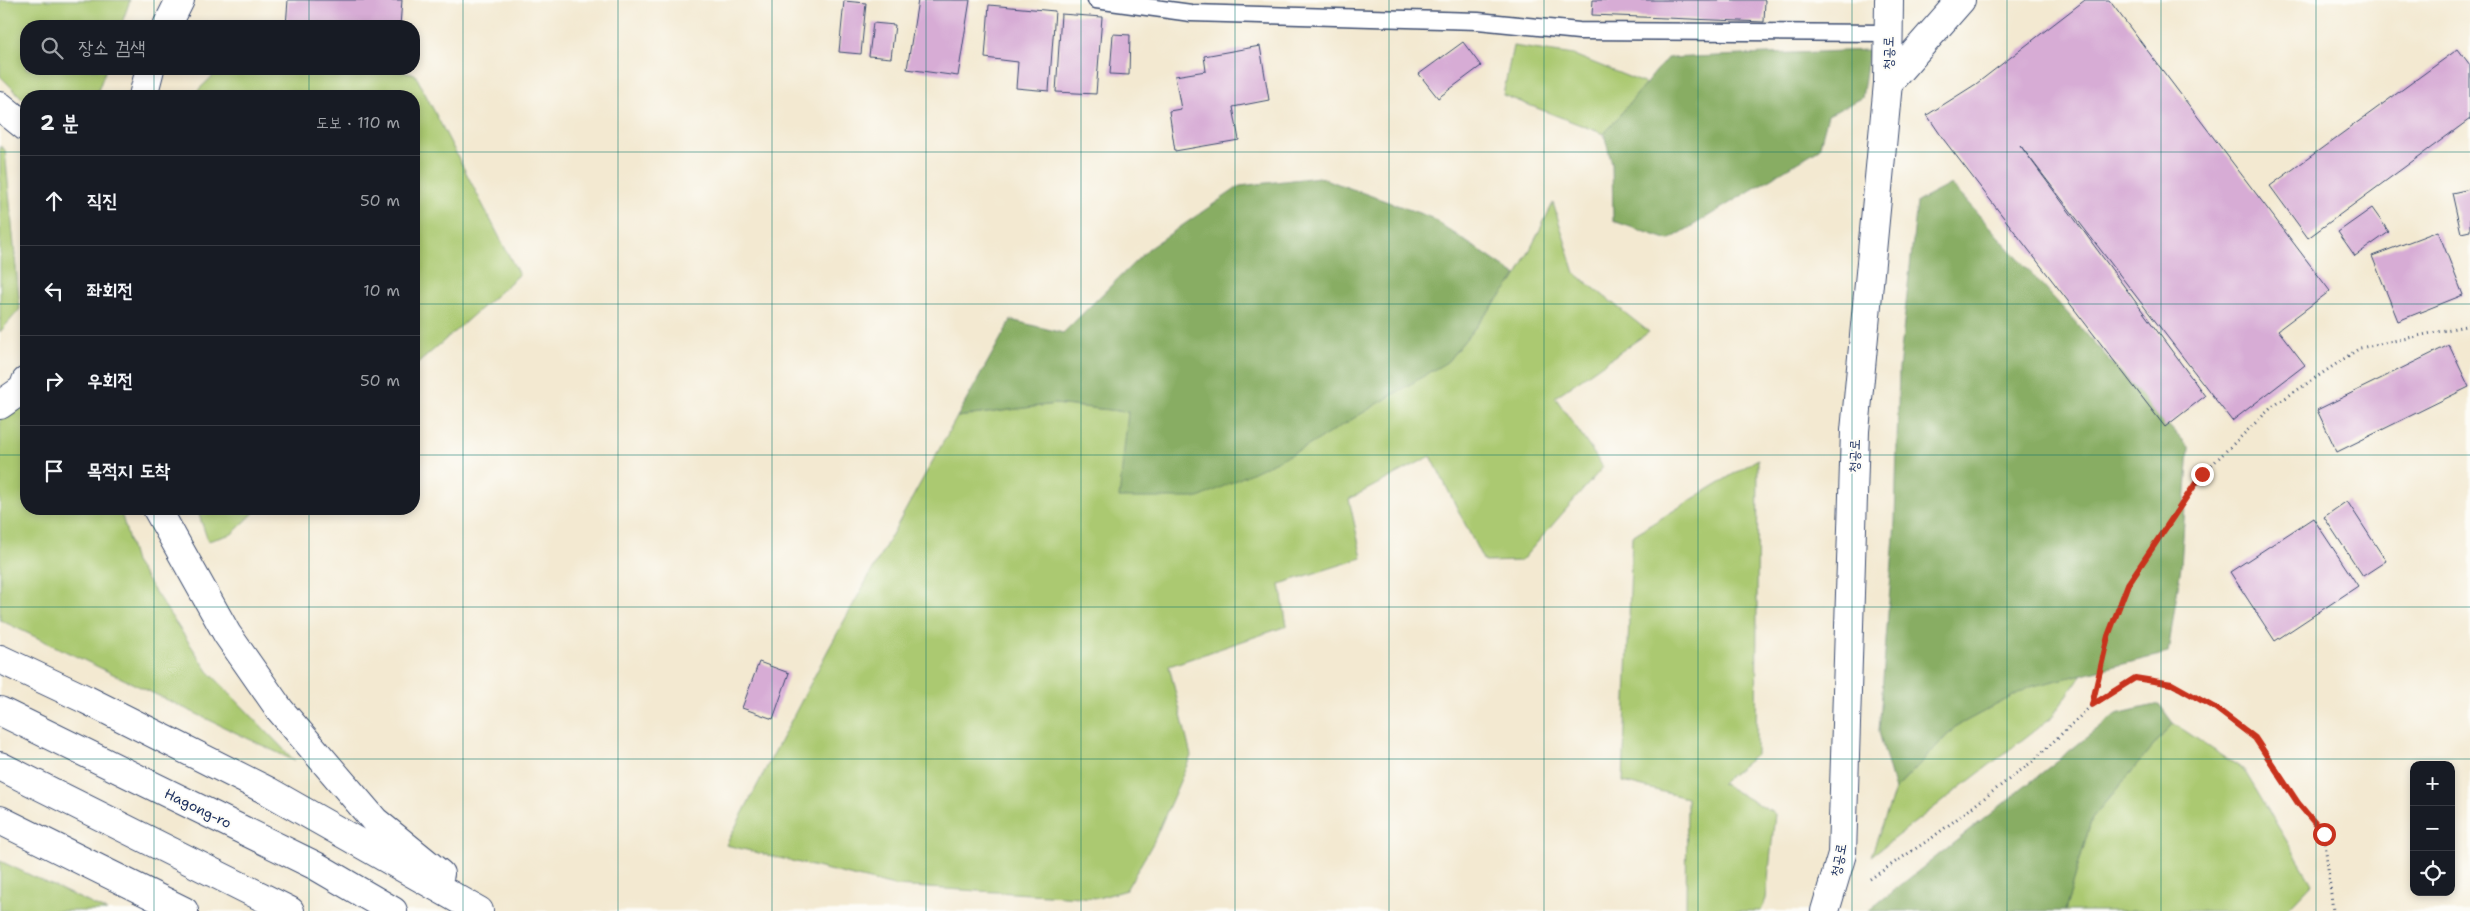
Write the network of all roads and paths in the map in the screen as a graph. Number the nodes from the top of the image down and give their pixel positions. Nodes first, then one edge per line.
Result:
1 (180, 0) edge
2 (1096, 0) edge
3 (1889, 0) edge
4 (1961, 0) edge
5 (170, 20) edge
6 (1888, 33) junction
7 (148, 75) edge
8 (1888, 83) junction
9 (145, 90) edge
10 (0, 106) edge
11 (20, 122) edge
12 (2470, 326) edge
13 (20, 391) edge
14 (0, 404) edge
15 (160, 515) edge
16 (0, 659) edge
17 (2092, 705) junction
18 (0, 711) edge
19 (0, 766) edge
20 (0, 820) edge
21 (1870, 880) dead end
22 (184, 911) edge
23 (290, 911) edge
24 (393, 911) edge
25 (479, 911) edge
26 (486, 911) edge
27 (1825, 911) edge
28 (2333, 911) edge

1 - 5 main road
2 - 6 lane
3 - 6 main road, 청공로
4 - 8 main road
6 - 8 main road, 청공로
7 - 9 main road
8 - 27 main road, 청공로
10 - 11 main road
12 - 17 path
13 - 14 main road
15 - 26 main road
16 - 25 main road
17 - 21 path
17 - 28 path
18 - 24 main road, Hagong-ro
19 - 23 main road
20 - 22 main road

